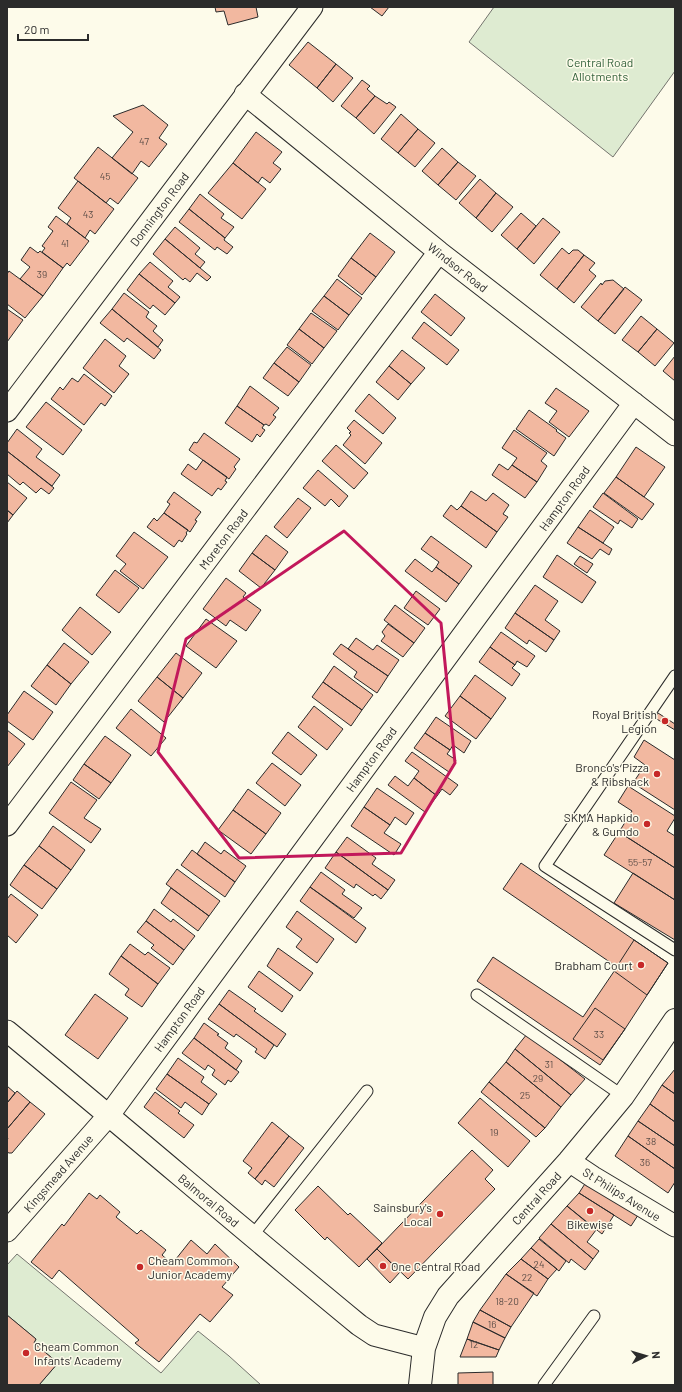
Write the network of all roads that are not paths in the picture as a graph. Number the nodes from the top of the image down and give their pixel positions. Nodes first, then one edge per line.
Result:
1 (312, 7) edge
2 (246, 94) junction
3 (439, 252) junction
4 (634, 403) junction
5 (7, 411) edge
6 (675, 435) edge
7 (675, 676) edge
8 (7, 825) edge
9 (675, 950) edge
10 (477, 994) dead end
11 (675, 1020) edge
12 (7, 1031) edge
13 (367, 1091) dead end
14 (623, 1096) junction
15 (109, 1115) junction
16 (569, 1161) junction
17 (675, 1226) edge
18 (7, 1231) edge
19 (252, 1236) junction
20 (594, 1316) dead end
21 (424, 1348) junction
22 (420, 1385) edge
23 (544, 1385) edge

1 - 2 street, Donnington Road
2 - 3 street, Windsor Road
2 - 5 street, Donnington Road
3 - 4 street, Windsor Road
3 - 8 street, Moreton Road
4 - 6 street, Windsor Road
4 - 15 street, Hampton Road
7 - 9 lane
10 - 14 lane
11 - 14 main road, Central Road
12 - 15 street, Balmoral Road
13 - 19 lane
14 - 16 main road, Central Road
15 - 18 street, Kingsmead Avenue
15 - 19 street, Balmoral Road
16 - 17 street, St Philips Avenue
16 - 21 main road, Central Road
19 - 21 street, Balmoral Road
20 - 23 lane
21 - 22 main road, Central Road

